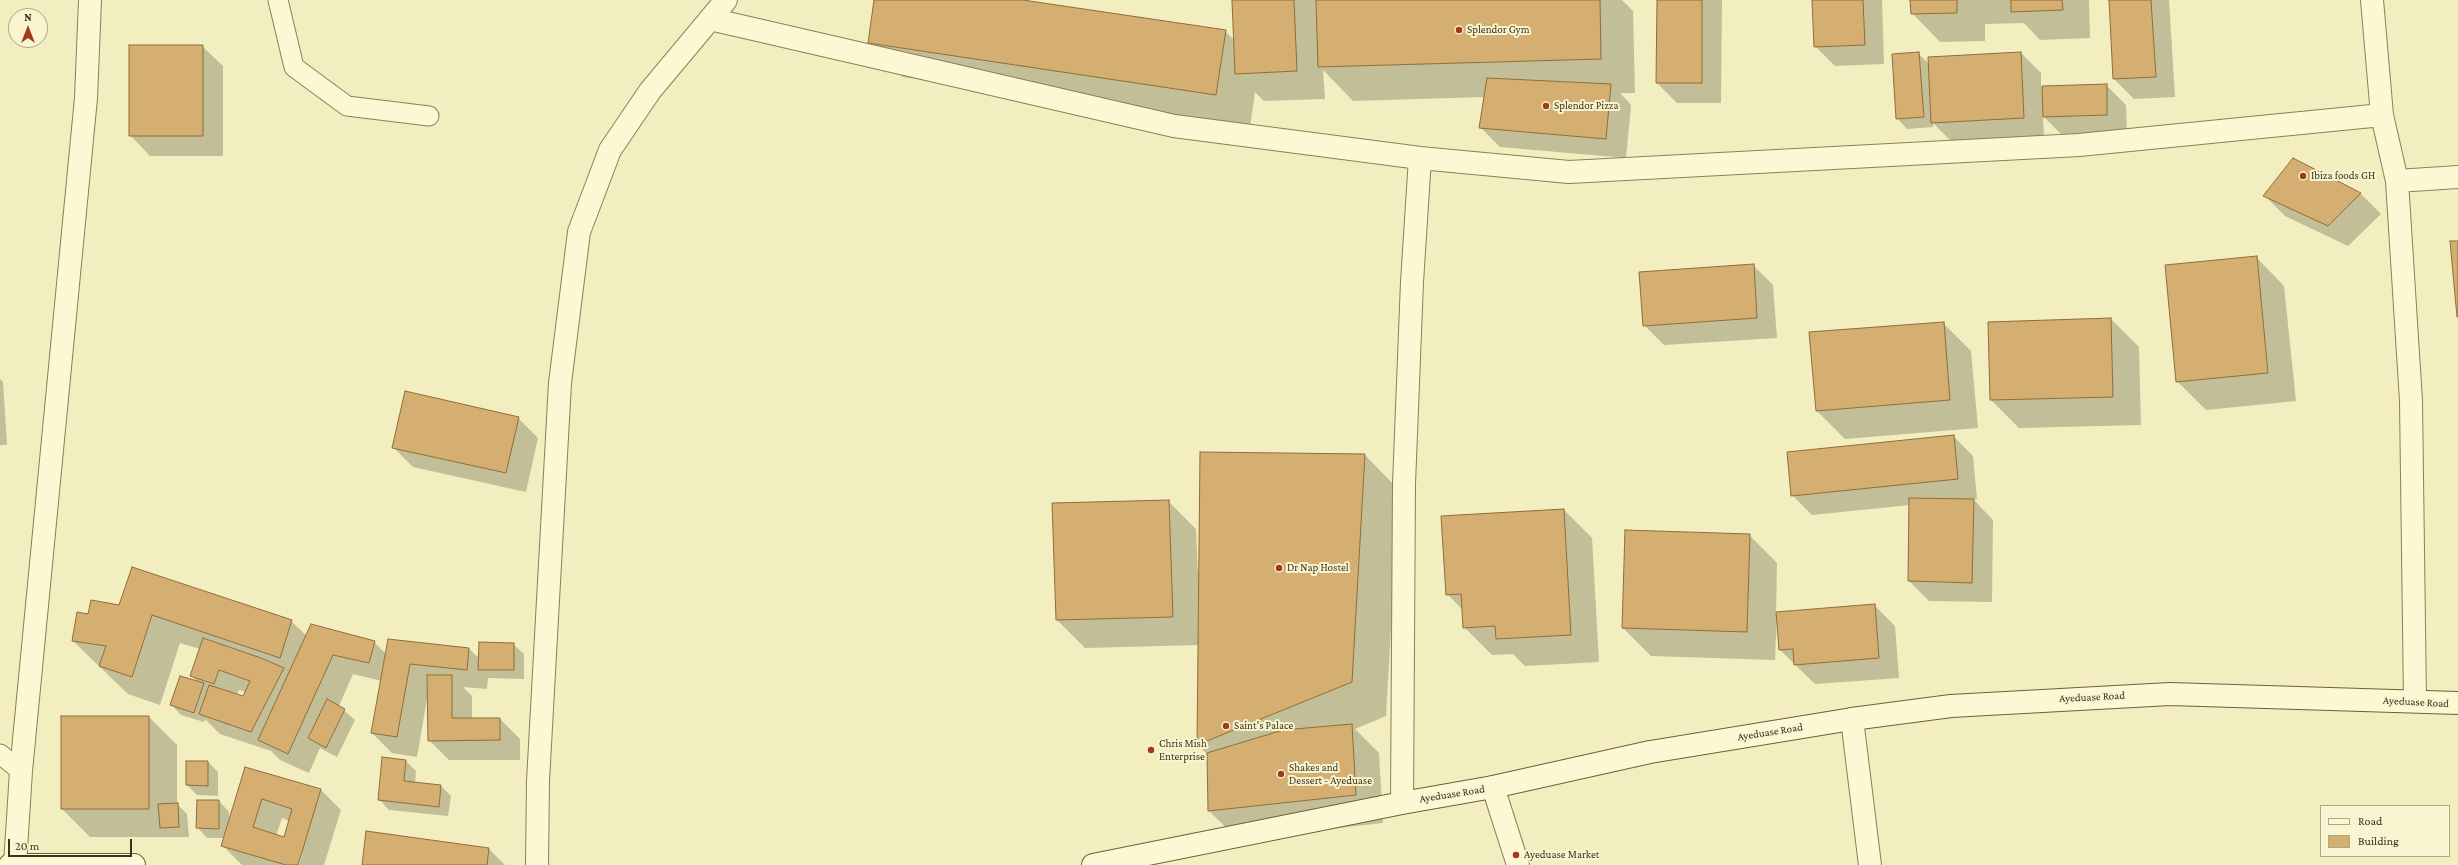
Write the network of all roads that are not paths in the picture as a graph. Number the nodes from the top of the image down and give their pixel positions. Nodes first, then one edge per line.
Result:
1 (90, 0) edge
2 (278, 0) edge
3 (726, 0) edge
4 (2372, 0) edge
5 (710, 19) junction
6 (2382, 115) junction
7 (429, 116) dead end
8 (1420, 158) junction
9 (2458, 177) edge
10 (2397, 181) junction
11 (2416, 701) junction
12 (2458, 704) edge
13 (1852, 719) junction
14 (0, 754) edge
15 (21, 771) junction
16 (1493, 787) junction
17 (1402, 802) junction
18 (10, 865) edge
19 (15, 865) edge
20 (134, 865) edge
21 (537, 865) edge
22 (1093, 865) edge
23 (1518, 865) edge
24 (1870, 865) edge

1 - 15 street
2 - 7 lane
3 - 5 street
4 - 6 street
5 - 8 street
5 - 21 street
6 - 8 street
6 - 10 street
8 - 17 street
9 - 10 street
10 - 11 street
11 - 12 street, Ayeduase Road
11 - 13 street, Ayeduase Road
13 - 16 street, Ayeduase Road
13 - 24 street
14 - 15 lane
15 - 19 street
16 - 17 street, Ayeduase Road
16 - 23 street
17 - 22 street, Ayeduase Road
18 - 19 street
19 - 20 street

